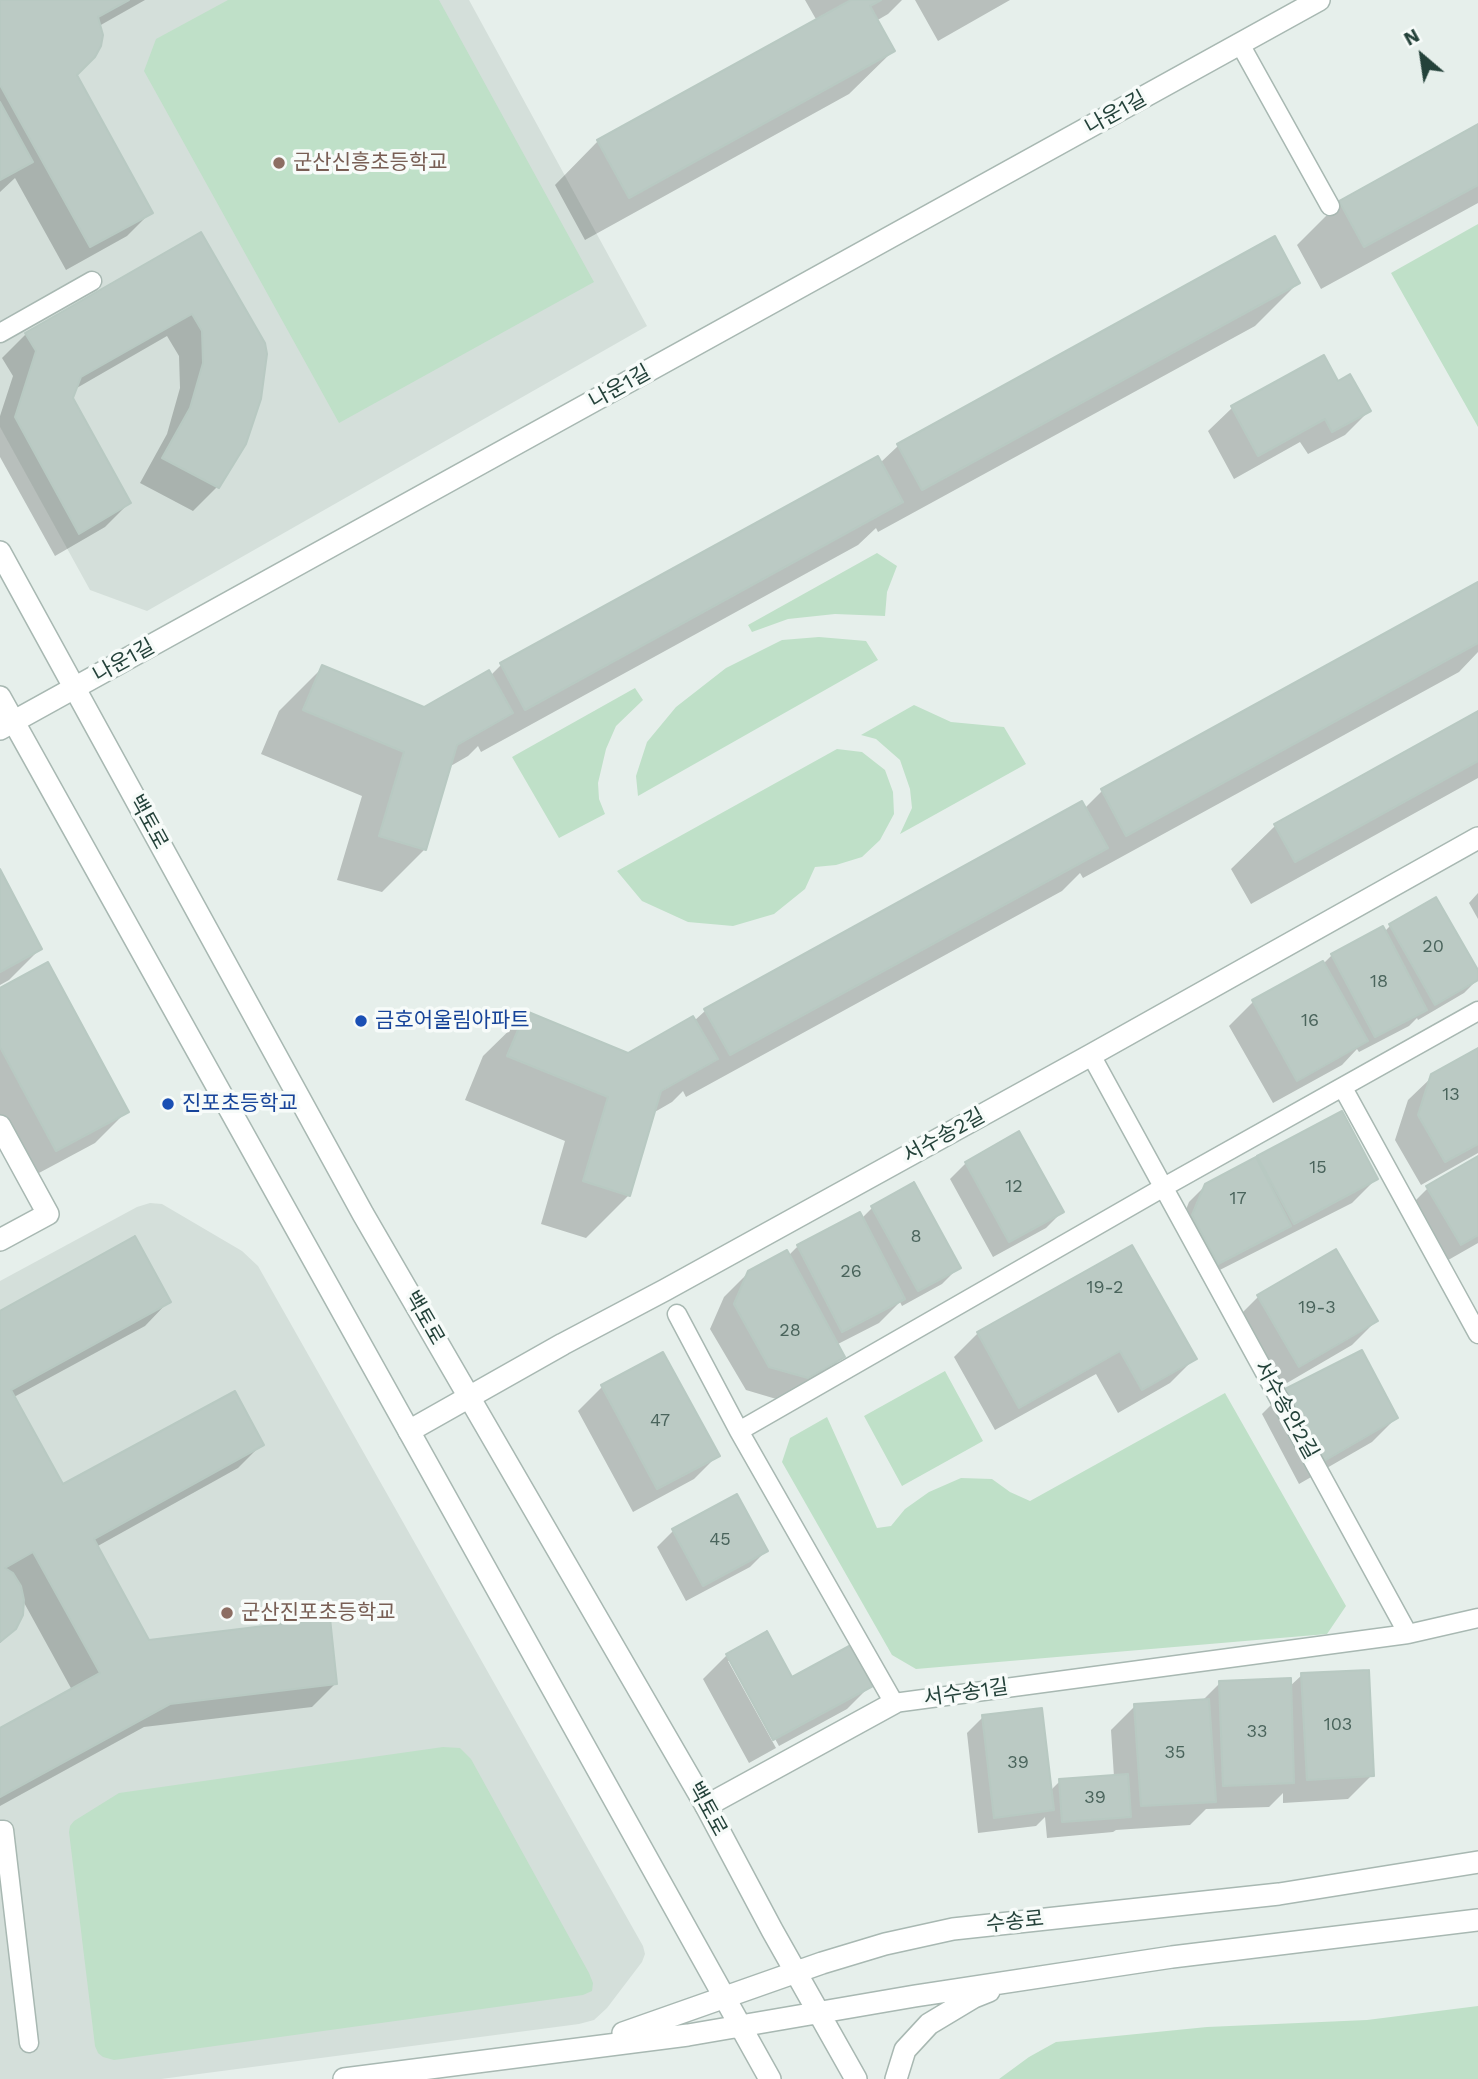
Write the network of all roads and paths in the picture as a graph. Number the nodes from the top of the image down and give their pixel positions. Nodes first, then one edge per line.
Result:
1 (1318, 0) edge
2 (1240, 44) junction
3 (1330, 206) dead end
4 (92, 281) dead end
5 (0, 333) edge
6 (0, 552) edge
7 (74, 688) junction
8 (0, 697) edge
9 (7, 725) edge
10 (1478, 838) edge
11 (1478, 1011) edge
12 (1091, 1055) junction
13 (1343, 1088) junction
14 (0, 1126) edge
15 (1164, 1187) junction
16 (0, 1240) edge
17 (677, 1314) dead end
18 (1478, 1334) edge
19 (470, 1396) junction
20 (409, 1431) junction
21 (739, 1431) junction
22 (1478, 1618) edge
23 (1408, 1634) junction
24 (894, 1703) junction
25 (706, 1806) junction
26 (0, 1830) edge
27 (1478, 1862) edge
28 (1478, 1920) edge
29 (796, 1973) junction
30 (1044, 1976) junction
31 (724, 1998) junction
32 (819, 2013) junction
33 (740, 2026) junction
34 (29, 2043) dead end
35 (567, 2050) junction
36 (344, 2079) edge
37 (769, 2079) edge
38 (856, 2079) edge
39 (896, 2079) edge

1 - 2 street, 나운1길
2 - 3 lane
2 - 7 street, 나운1길
4 - 5 lane
6 - 7 street, 백토로
7 - 9 street, 나운1길
7 - 19 street, 백토로
8 - 9 street
9 - 20 street
10 - 12 street, 서수송2길
11 - 13 lane
12 - 15 lane, 서수송안2길
12 - 19 street, 서수송2길
13 - 15 lane
13 - 18 lane
14 - 16 street
15 - 21 lane
15 - 23 lane, 서수송안2길
17 - 21 lane, 서수송1길
19 - 20 street, 서수송2길
19 - 25 street, 백토로
20 - 31 street
21 - 24 lane, 서수송1길
22 - 23 lane, 서수송1길
23 - 24 lane, 서수송1길
24 - 25 street
25 - 29 street, 백토로
26 - 34 lane
27 - 29 street, 수송로
28 - 30 street, 수송로
29 - 31 street, 수송로
29 - 32 street, 백토로
30 - 32 street, 수송로
30 - 39 street
31 - 33 street
31 - 35 street, 수송로
32 - 33 street, 수송로
32 - 38 street, 백토로
33 - 35 street, 수송로
33 - 37 street
35 - 36 street, 수송로

